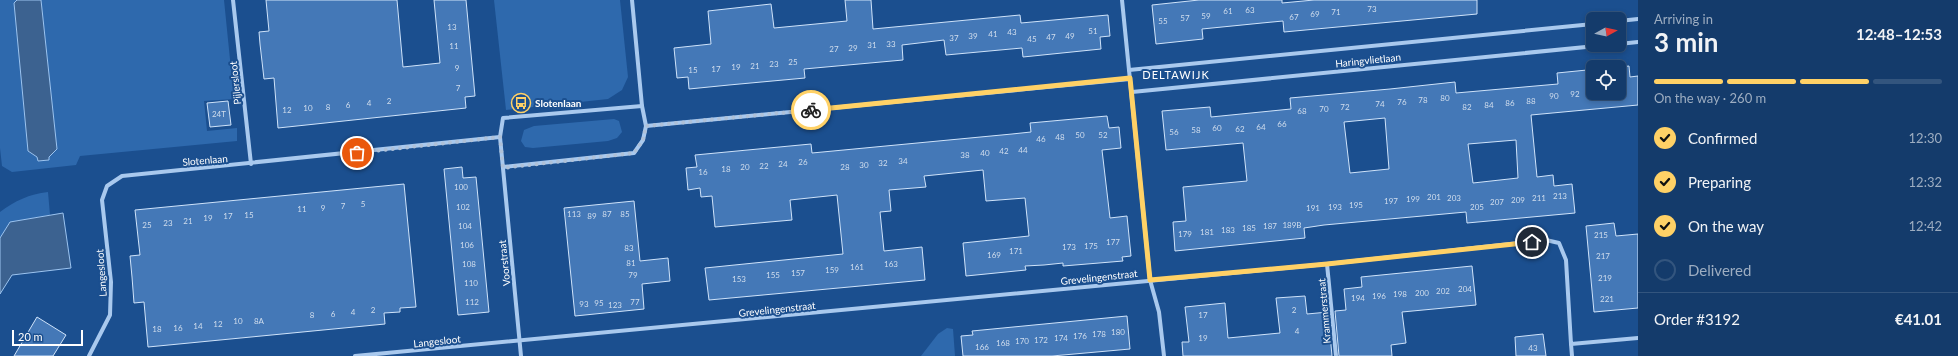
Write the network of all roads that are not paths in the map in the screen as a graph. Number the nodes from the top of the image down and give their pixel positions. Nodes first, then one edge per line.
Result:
1 (234, 0) edge
2 (632, 0) edge
3 (1122, 0) edge
4 (1638, 20) edge
5 (1626, 21) edge
6 (1586, 25) edge
7 (1638, 42) edge
8 (1626, 43) edge
9 (1586, 47) edge
10 (1129, 70) junction
11 (1130, 78) junction
12 (1132, 92) junction
13 (642, 106) junction
14 (646, 126) junction
15 (500, 137) junction
16 (251, 164) junction
17 (503, 168) junction
18 (106, 186) joint
19 (1327, 264) junction
20 (1150, 280) junction
21 (1638, 338) edge
22 (520, 340) junction
23 (1571, 344) junction
24 (89, 356) edge
25 (355, 356) edge
26 (521, 356) edge
27 (1164, 356) edge
28 (1336, 356) edge
29 (1572, 356) edge

1 - 16 street, Pijlersloot
2 - 13 street
3 - 10 street
4 - 5 street
6 - 10 street, Haringvlietlaan
7 - 8 street
9 - 12 street, Haringvlietlaan
10 - 11 street
11 - 12 street
11 - 14 street
12 - 20 street
13 - 14 street
13 - 15 street, Voorstraat
14 - 17 street
15 - 16 street, Slotenlaan
15 - 17 street, Voorstraat
16 - 18 street, Slotenlaan
17 - 22 street, Voorstraat
18 - 24 street, Langesloot
19 - 20 street, Grevelingenstraat
19 - 23 street, Grevelingenstraat
19 - 28 street, Krammerstraat
20 - 22 street, Grevelingenstraat
20 - 27 street
21 - 23 street
22 - 25 street, Langesloot
22 - 26 street, Voorstraat
23 - 29 street

